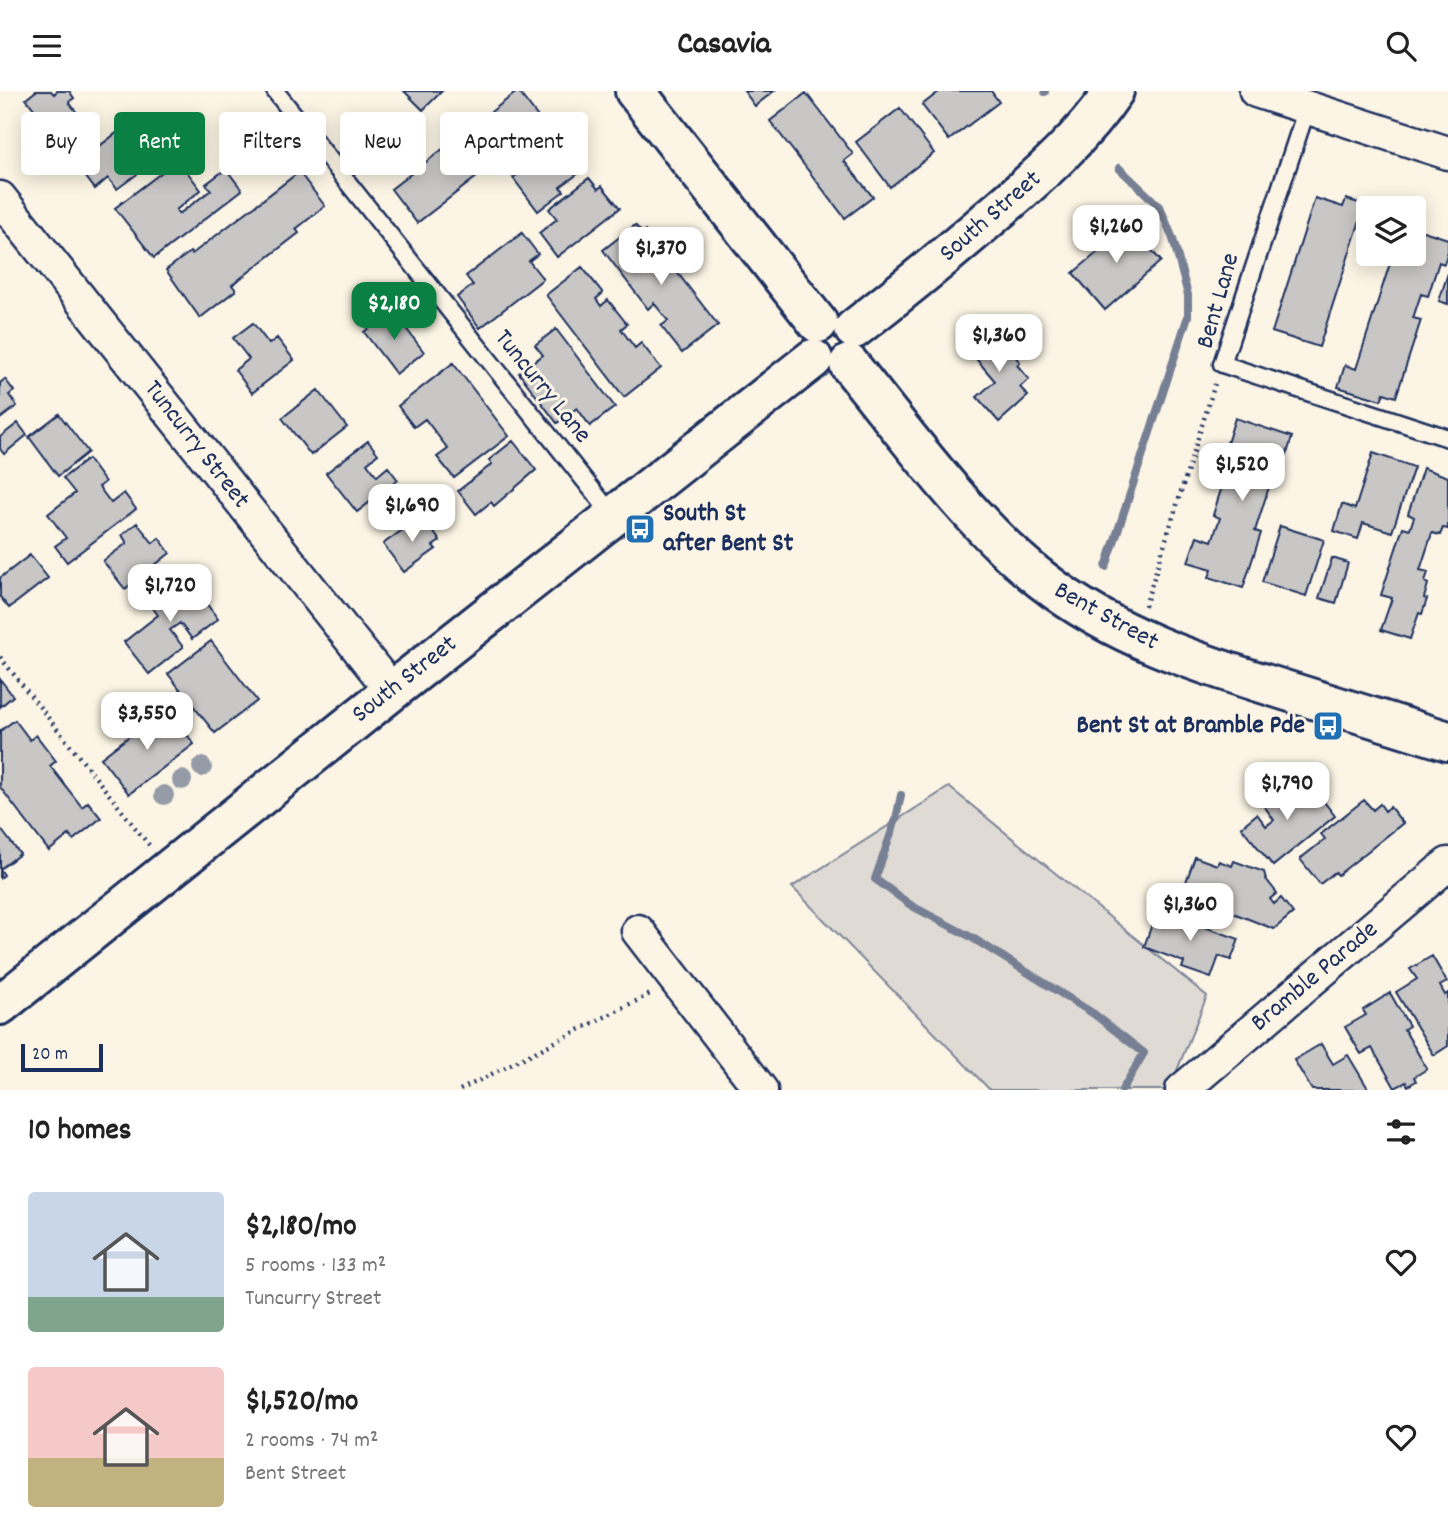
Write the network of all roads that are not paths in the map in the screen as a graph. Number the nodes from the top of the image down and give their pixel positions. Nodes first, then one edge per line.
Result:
1 (275, 91) edge
2 (635, 91) edge
3 (1114, 91) edge
4 (1256, 91) edge
5 (1307, 109) junction
6 (1448, 153) edge
7 (0, 198) edge
8 (834, 344) junction
9 (1448, 438) edge
10 (613, 516) junction
11 (392, 691) junction
12 (1448, 741) edge
13 (1448, 864) edge
14 (638, 931) dead end
15 (0, 1005) edge
16 (761, 1090) edge
17 (1182, 1090) edge

1 - 10 lane, Tuncurry Lane
2 - 8 street, Bent Street
3 - 8 street, South Street
4 - 5 street
5 - 6 street
5 - 9 lane, Bent Lane
7 - 11 street, Tuncurry Street
8 - 10 street, South Street
8 - 12 street, Bent Street
10 - 11 street, South Street
11 - 15 street, South Street
13 - 17 street, Bramble Parade
14 - 16 street

